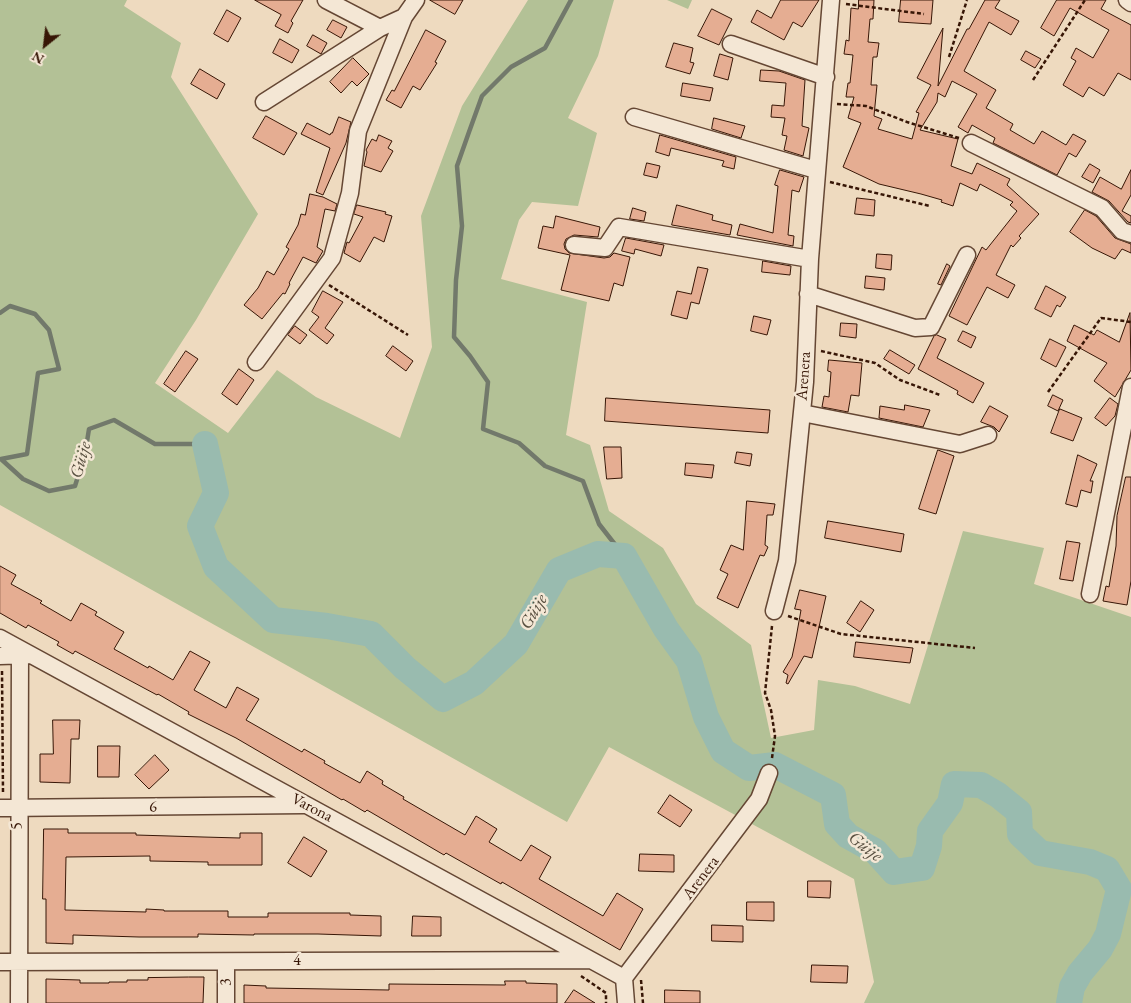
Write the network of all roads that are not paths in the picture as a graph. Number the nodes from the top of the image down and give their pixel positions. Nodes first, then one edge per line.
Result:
1 (326, 0) edge
2 (416, 0) edge
3 (1127, 0) edge
4 (831, 1) edge
5 (1131, 3) edge
6 (404, 18) junction
7 (380, 28) junction
8 (731, 44) dead end
9 (826, 78) junction
10 (264, 102) dead end
11 (634, 117) dead end
12 (971, 143) road end
13 (816, 174) junction
14 (1131, 234) edge
15 (574, 244) dead end
16 (967, 255) dead end
17 (810, 259) junction
18 (808, 294) junction
19 (256, 362) dead end
20 (1131, 387) edge
21 (802, 413) junction
22 (988, 435) dead end
23 (1090, 594) dead end
24 (774, 611) road end
25 (0, 638) edge
26 (24, 653) junction
27 (0, 656) edge
28 (769, 772) dead end
29 (306, 805) junction
30 (0, 808) edge
31 (18, 808) junction
32 (594, 960) junction
33 (0, 962) edge
34 (18, 962) junction
35 (226, 962) junction
36 (624, 978) junction
37 (19, 1003) edge
38 (226, 1003) edge
39 (626, 1003) edge

1 - 7 street
2 - 6 street
3 - 5 street
4 - 9 street, Arenera
6 - 7 street
6 - 19 street
7 - 10 street
8 - 9 street
9 - 13 street, Arenera
11 - 13 street
12 - 14 street
13 - 17 street, Arenera
15 - 17 street
16 - 18 street
17 - 18 street, Arenera
18 - 21 street, Arenera
20 - 23 street
21 - 22 street
21 - 24 street, Arenera
25 - 26 street, Varona
26 - 27 street
26 - 29 street, Varona
26 - 31 street, 5
28 - 36 street, Arenera
29 - 31 street, 6
29 - 32 street, Varona
30 - 31 street, 6
31 - 34 street, 5
32 - 35 street, 4
32 - 36 street, Varona
33 - 34 street, 4
34 - 35 street, 4
34 - 37 street, 5
35 - 38 street, 3
36 - 39 street

